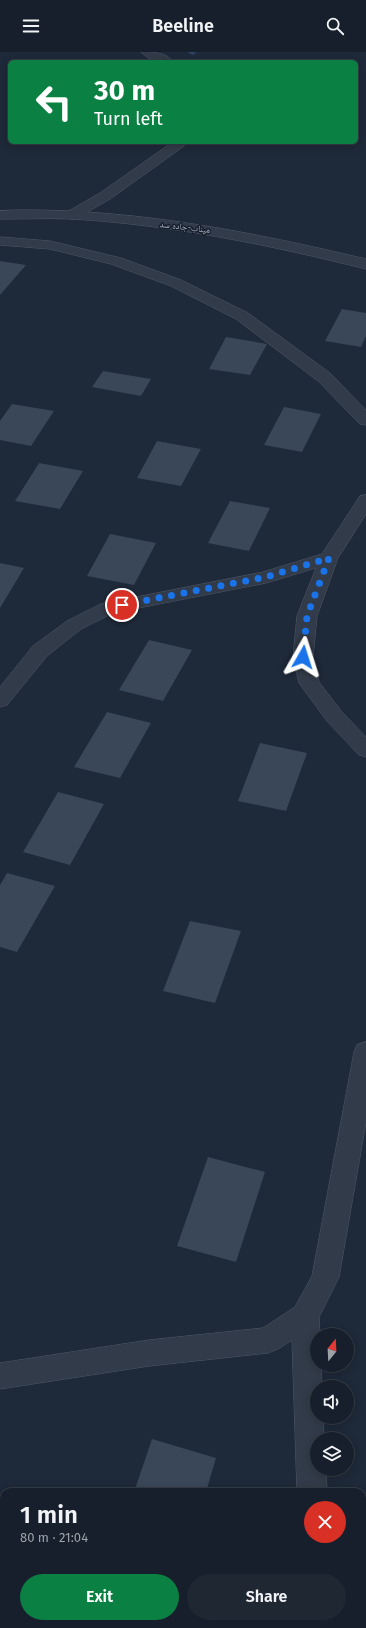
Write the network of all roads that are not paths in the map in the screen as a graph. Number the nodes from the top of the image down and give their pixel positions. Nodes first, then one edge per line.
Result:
1 (147, 52) edge
2 (166, 60) edge
3 (177, 144) edge
4 (0, 215) edge
5 (72, 215) junction
6 (0, 241) edge
7 (366, 264) edge
8 (366, 420) edge
9 (366, 500) edge
10 (329, 558) junction
11 (0, 700) edge
12 (366, 750) edge
13 (366, 1052) edge
14 (305, 1316) junction
15 (0, 1376) edge
16 (312, 1488) edge

1 - 2 street
3 - 5 street
4 - 5 street, میناب-جاده سد
5 - 7 street, میناب-جاده سد
6 - 8 street
9 - 10 street
10 - 11 street
10 - 12 street
13 - 14 street
14 - 15 street
14 - 16 street

